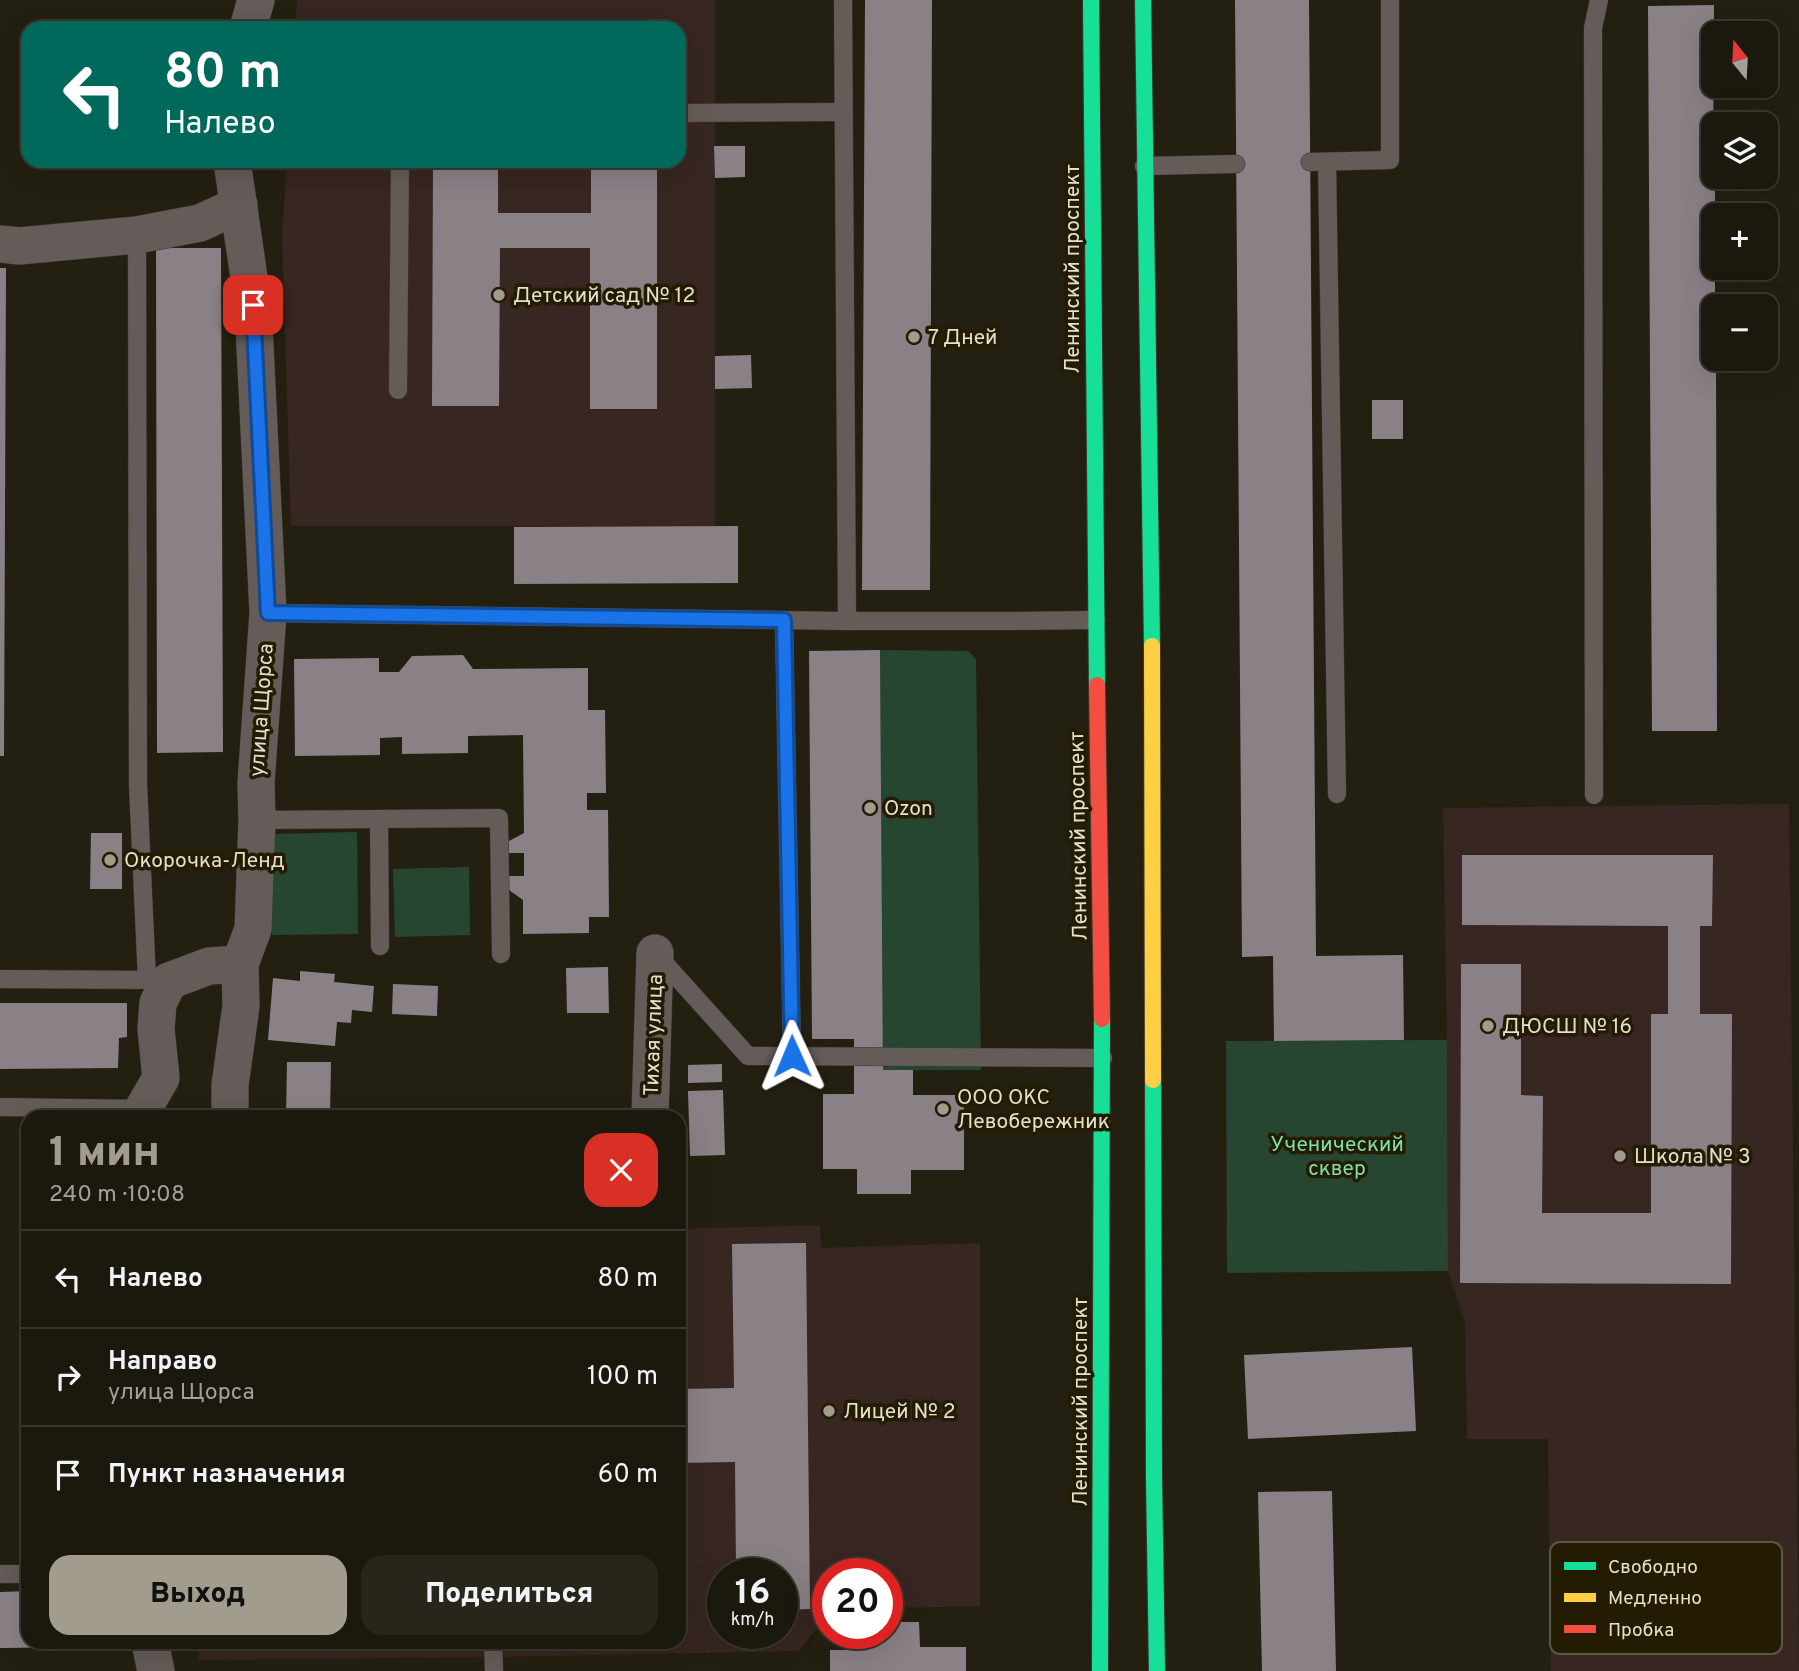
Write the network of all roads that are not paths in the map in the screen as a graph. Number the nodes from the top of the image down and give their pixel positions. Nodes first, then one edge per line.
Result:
1 (256, 0) edge
2 (843, 0) edge
3 (1091, 0) edge
4 (1143, 0) edge
5 (1390, 0) edge
6 (1599, 0) edge
7 (250, 21) edge
8 (843, 112) junction
9 (686, 113) edge
10 (1236, 164) dead end
11 (1144, 166) junction
12 (233, 168) edge
13 (400, 168) edge
14 (239, 205) junction
15 (137, 235) junction
16 (0, 244) edge
17 (398, 390) dead end
18 (268, 613) junction
19 (784, 620) junction
20 (1096, 620) junction
21 (846, 621) junction
22 (1337, 794) dead end
23 (1594, 795) dead end
24 (379, 819) junction
25 (257, 820) junction
26 (380, 946) dead end
27 (655, 953) joint
28 (501, 954) dead end
29 (240, 964) junction
30 (0, 979) edge
31 (158, 980) junction
32 (792, 1056) junction
33 (1103, 1058) junction
34 (0, 1107) edge
35 (72, 1110) edge
36 (145, 1110) edge
37 (230, 1110) edge
38 (650, 1110) edge
39 (0, 1574) edge
40 (21, 1574) edge
41 (151, 1649) edge
42 (493, 1649) edge
43 (156, 1671) edge
44 (494, 1671) edge
45 (1100, 1671) edge
46 (1157, 1671) edge

1 - 7 street
2 - 8 lane
3 - 20 main road, Ленинский проспект
4 - 11 main road
5 - 22 lane
6 - 23 lane
8 - 9 lane
8 - 21 lane
10 - 11 lane
11 - 46 main road
12 - 14 street, улица Щорса
13 - 17 lane
14 - 15 street
14 - 18 street, улица Щорса
15 - 16 street
15 - 31 lane
18 - 19 lane
18 - 25 street, улица Щорса
19 - 21 lane
19 - 32 lane
20 - 21 lane
20 - 33 main road, Ленинский проспект
24 - 25 lane
24 - 26 lane
24 - 28 lane
25 - 29 street, улица Щорса
27 - 32 lane
27 - 38 street, Тихая улица
29 - 31 street
29 - 37 street
30 - 31 lane
31 - 36 street
32 - 33 lane
33 - 45 main road, Ленинский проспект
34 - 35 lane
39 - 40 lane
41 - 43 street
42 - 44 lane

